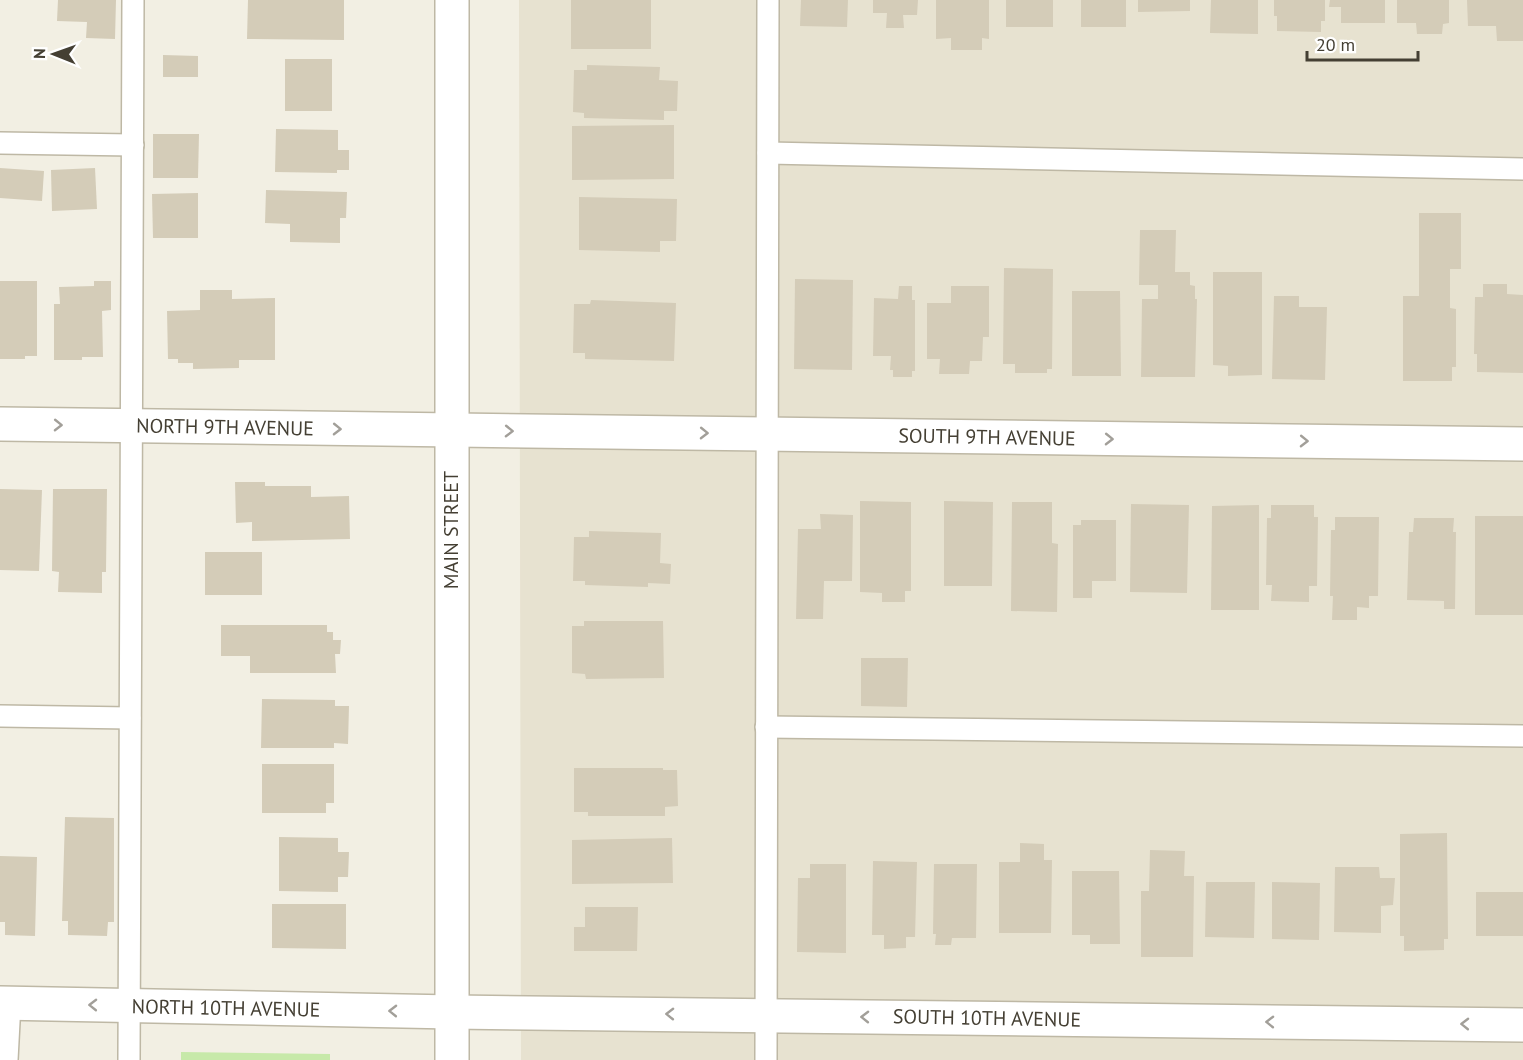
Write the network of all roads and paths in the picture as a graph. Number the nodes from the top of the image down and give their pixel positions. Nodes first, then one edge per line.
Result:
1 (134, 0) edge
2 (452, 0) edge
3 (768, 0) edge
4 (0, 143) edge
5 (133, 145) junction
6 (768, 153) junction
7 (1523, 170) edge
8 (0, 424) edge
9 (132, 426) junction
10 (451, 430) junction
11 (767, 434) junction
12 (1523, 444) edge
13 (0, 716) edge
14 (130, 718) junction
15 (766, 727) junction
16 (1523, 736) edge
17 (5, 1003) edge
18 (129, 1006) junction
19 (452, 1012) junction
20 (766, 1016) junction
21 (1523, 1025) edge
22 (7, 1060) edge
23 (129, 1060) edge
24 (452, 1060) edge
25 (766, 1060) edge

1 - 5 lane
2 - 10 street, MAIN STREET
3 - 6 lane
4 - 5 lane
5 - 9 lane
6 - 7 lane
6 - 11 lane
8 -> 9 street, NORTH 9TH AVENUE
9 -> 10 street, NORTH 9TH AVENUE
9 - 14 lane
10 -> 11 street, SOUTH 9TH AVENUE
10 - 19 street, MAIN STREET
11 -> 12 street, SOUTH 9TH AVENUE
11 - 15 lane
13 - 14 lane
14 - 18 lane
15 - 16 lane
15 - 20 lane
18 -> 17 street, NORTH 10TH AVENUE
17 - 22 lane
19 -> 18 street, NORTH 10TH AVENUE
18 - 23 lane
20 -> 19 street, SOUTH 10TH AVENUE
19 - 24 street, MAIN STREET
21 -> 20 street, SOUTH 10TH AVENUE
20 - 25 lane

